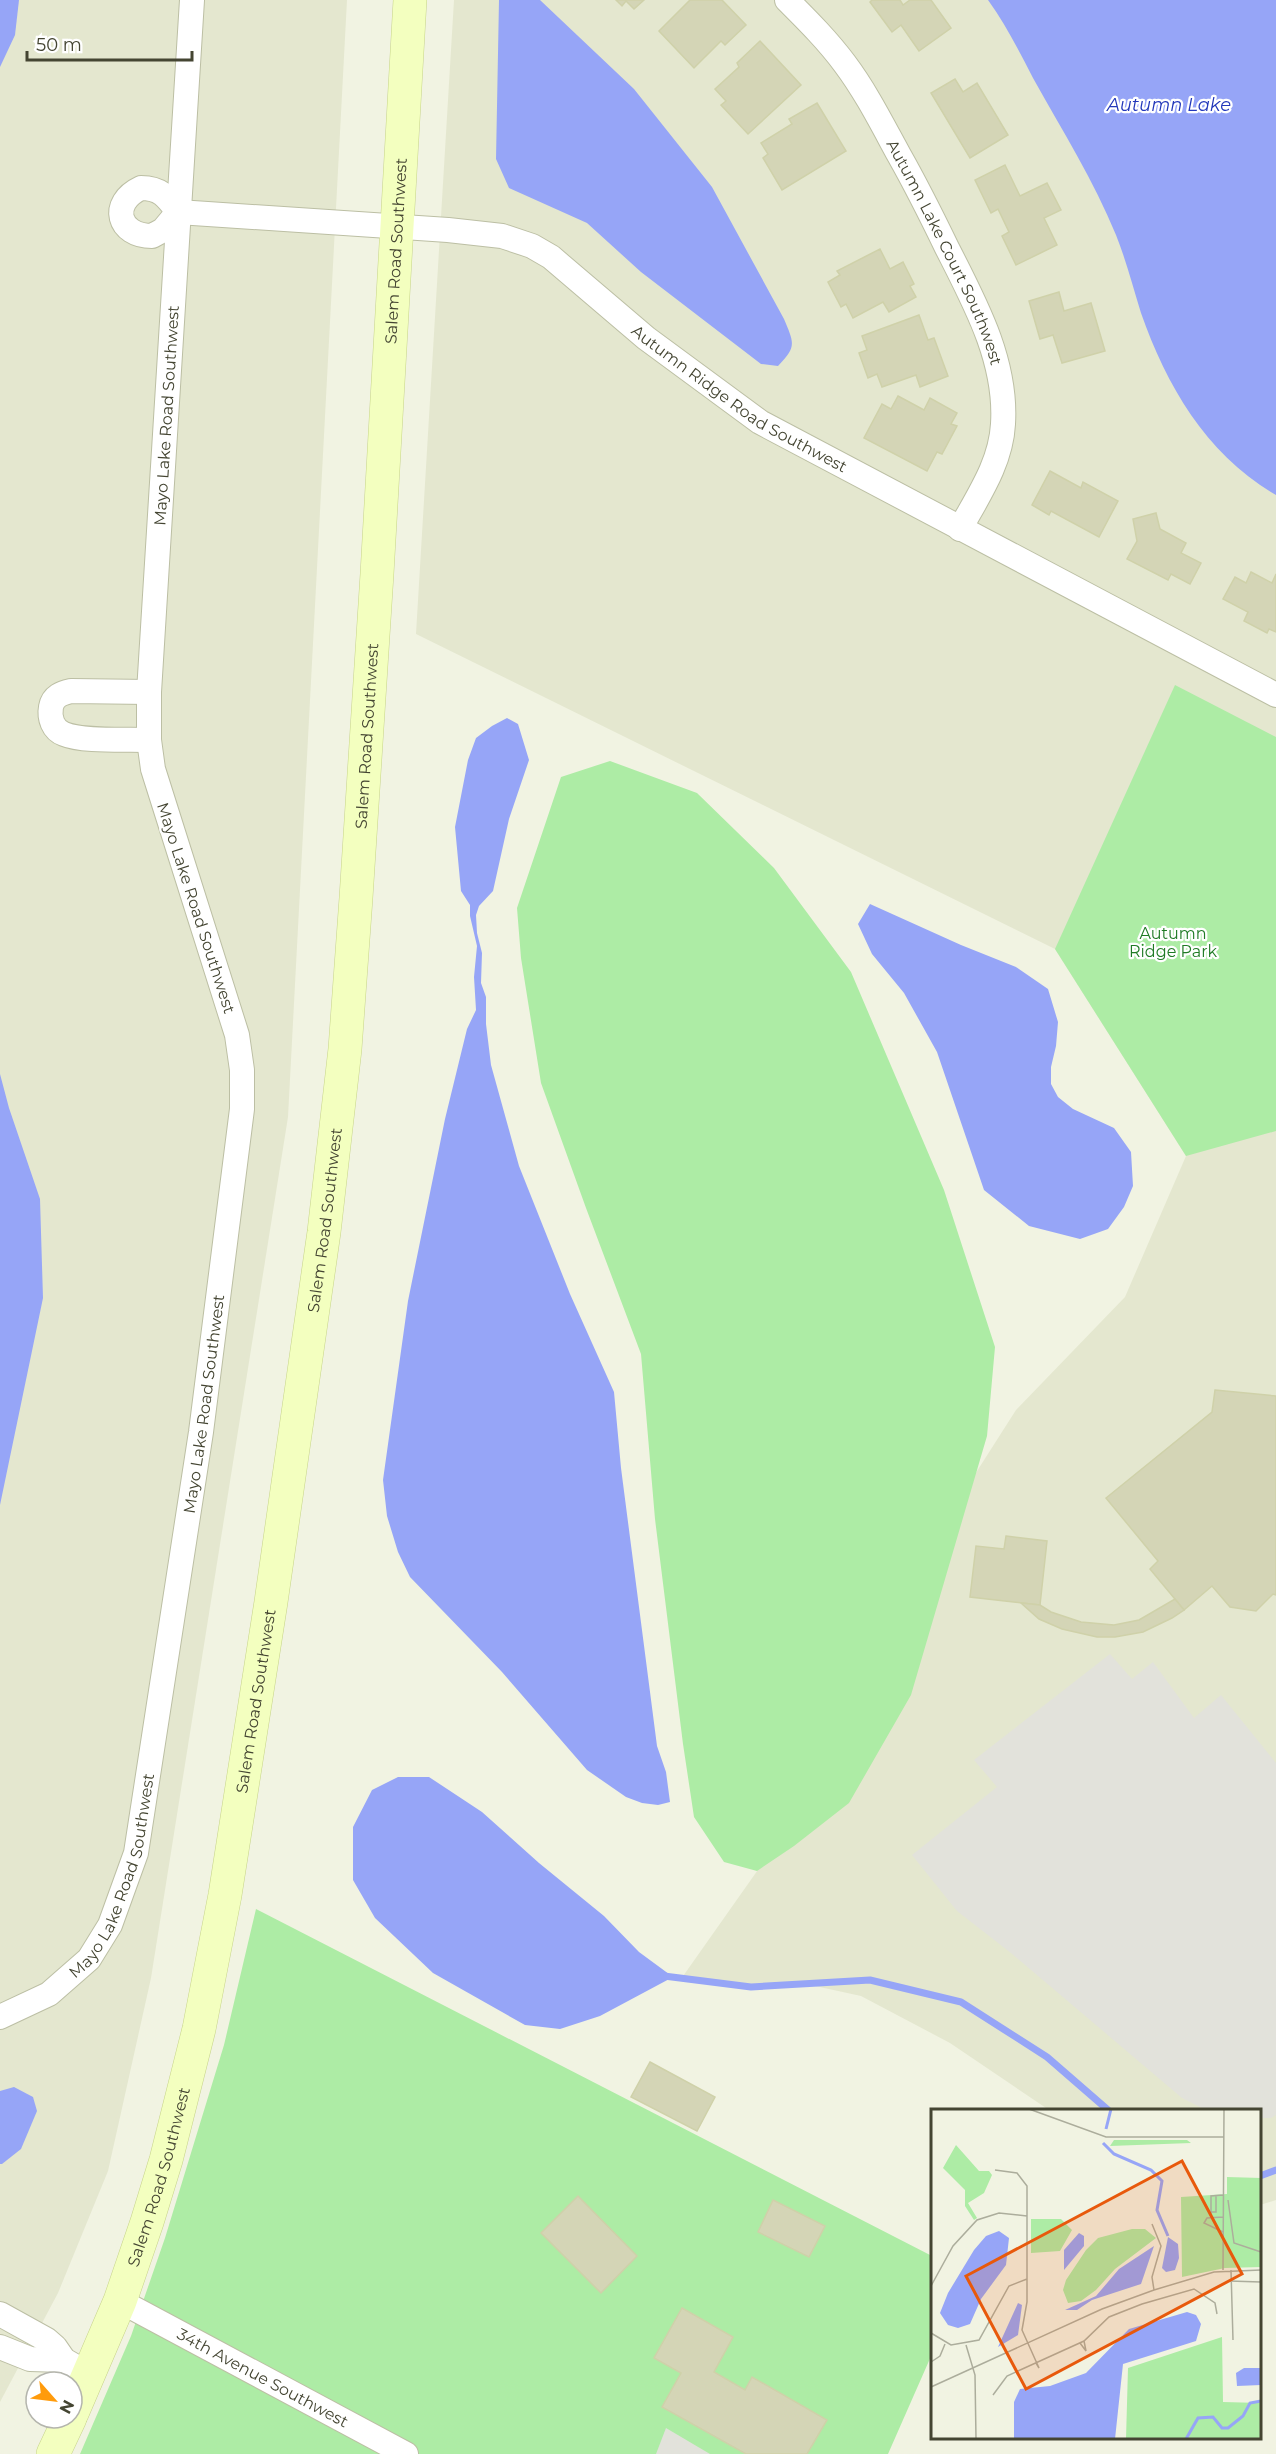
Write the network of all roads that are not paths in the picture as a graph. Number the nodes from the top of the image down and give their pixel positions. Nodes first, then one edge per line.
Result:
1 (192, 0) edge
2 (410, 0) edge
3 (787, 0) edge
4 (178, 212) junction
5 (397, 227) junction
6 (960, 529) junction
7 (149, 692) junction
8 (1276, 695) edge
9 (149, 740) junction
10 (0, 2018) edge
11 (120, 2301) junction
12 (0, 2314) edge
13 (0, 2346) edge
14 (77, 2368) junction
15 (64, 2430) edge
16 (53, 2454) edge
17 (406, 2454) edge

1 - 4 street, Mayo Lake Road Southwest
2 - 5 main road, Salem Road Southwest
3 - 6 street, Autumn Lake Court Southwest
4 - 5 street, Autumn Ridge Road Southwest
4 - 7 street, Mayo Lake Road Southwest
5 - 6 street, Autumn Ridge Road Southwest
5 - 11 main road, Salem Road Southwest
6 - 8 street, Autumn Ridge Road Southwest
7 - 9 street, Mayo Lake Road Southwest
7 - 9 street
9 - 10 street, Mayo Lake Road Southwest
11 - 14 main road, Salem Road Southwest
11 - 17 street, 34th Avenue Southwest
12 - 14 street
13 - 14 street
15 - 16 main road

